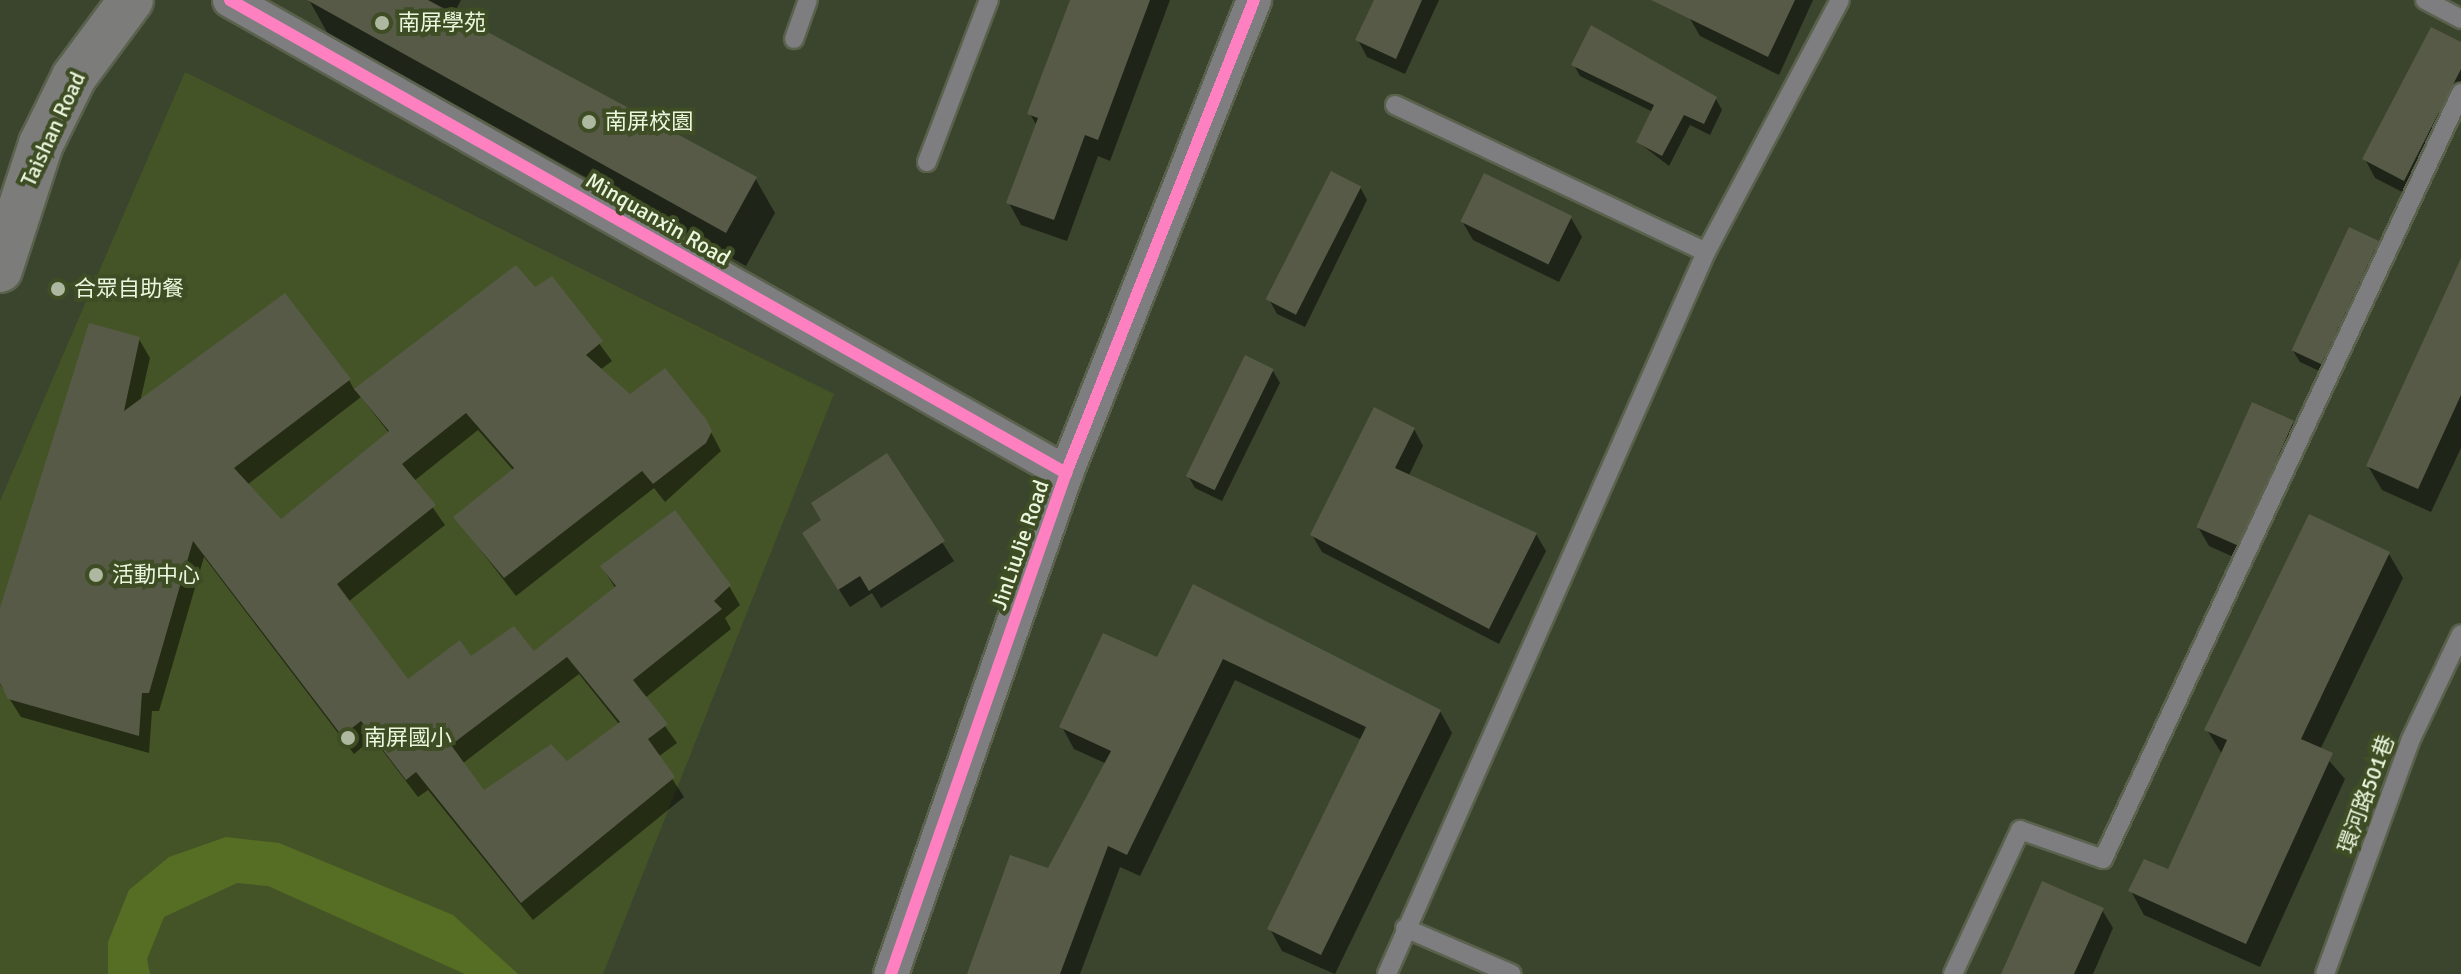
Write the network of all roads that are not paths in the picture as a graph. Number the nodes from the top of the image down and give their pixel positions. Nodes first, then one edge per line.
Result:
1 (131, 0) edge
2 (230, 0) edge
3 (808, 0) edge
4 (989, 0) edge
5 (1254, 0) edge
6 (1840, 0) edge
7 (2425, 0) edge
8 (2461, 19) edge
9 (794, 39) dead end
10 (2461, 93) edge
11 (1395, 105) dead end
12 (927, 162) dead end
13 (1706, 252) junction
14 (0, 270) edge
15 (1066, 473) junction
16 (2461, 634) edge
17 (1405, 928) junction
18 (891, 974) edge
19 (1387, 974) edge
20 (1512, 974) edge
21 (1953, 974) edge
22 (2325, 974) edge

1 - 14 main road, Taishan Road
2 - 15 street, Minquanxin Road
3 - 9 lane
4 - 12 lane
5 - 15 street, JinLiuJie Road
6 - 13 lane
7 - 8 lane
10 - 21 lane
11 - 13 lane
13 - 17 lane
15 - 18 street, JinLiuJie Road
16 - 22 lane, 環河路501巷
17 - 19 lane
17 - 20 lane

